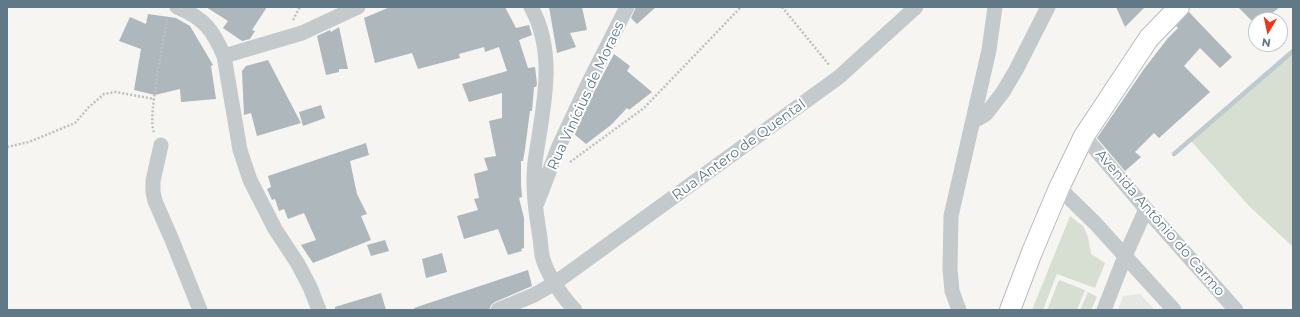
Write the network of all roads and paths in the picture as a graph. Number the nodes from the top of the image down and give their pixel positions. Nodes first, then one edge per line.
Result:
1 (358, 7) edge
2 (531, 7) edge
3 (627, 7) edge
4 (741, 7) edge
5 (782, 7) edge
6 (916, 7) edge
7 (995, 7) edge
8 (1048, 7) edge
9 (1179, 7) edge
10 (173, 11) edge
11 (224, 56) junction
12 (839, 77) junction
13 (154, 99) junction
14 (974, 121) junction
15 (1084, 136) junction
16 (161, 145) joint
17 (7, 147) edge
18 (547, 178) junction
19 (1059, 188) junction
20 (536, 208) junction
21 (1146, 209) junction
22 (1125, 256) junction
23 (555, 283) junction
24 (200, 310) edge
25 (318, 310) edge
26 (498, 310) edge
27 (575, 310) edge
28 (959, 310) edge
29 (1010, 310) edge
30 (1104, 310) edge
31 (1174, 310) edge
32 (1236, 310) edge

1 - 11 street
2 - 20 street
3 - 18 street, Rua Vinícius de Moraes
4 - 18 path
5 - 12 path
6 - 12 street, Rua Antero de Quental
7 - 14 street
8 - 14 street
9 - 15 main road
10 - 11 street
10 - 13 path
11 - 25 street
12 - 23 street, Rua Antero de Quental
13 - 16 path
13 - 17 path
14 - 28 street
15 - 19 main road
15 - 21 street, Avenida Antônio do Carmo
16 - 24 street
18 - 20 street, Rua Vinícius de Moraes
19 - 22 street
19 - 29 main road
20 - 23 street
21 - 22 street
21 - 32 street, Avenida Antônio do Carmo
22 - 30 street
22 - 31 street
23 - 26 street, Rua Antero de Quental
23 - 27 street

